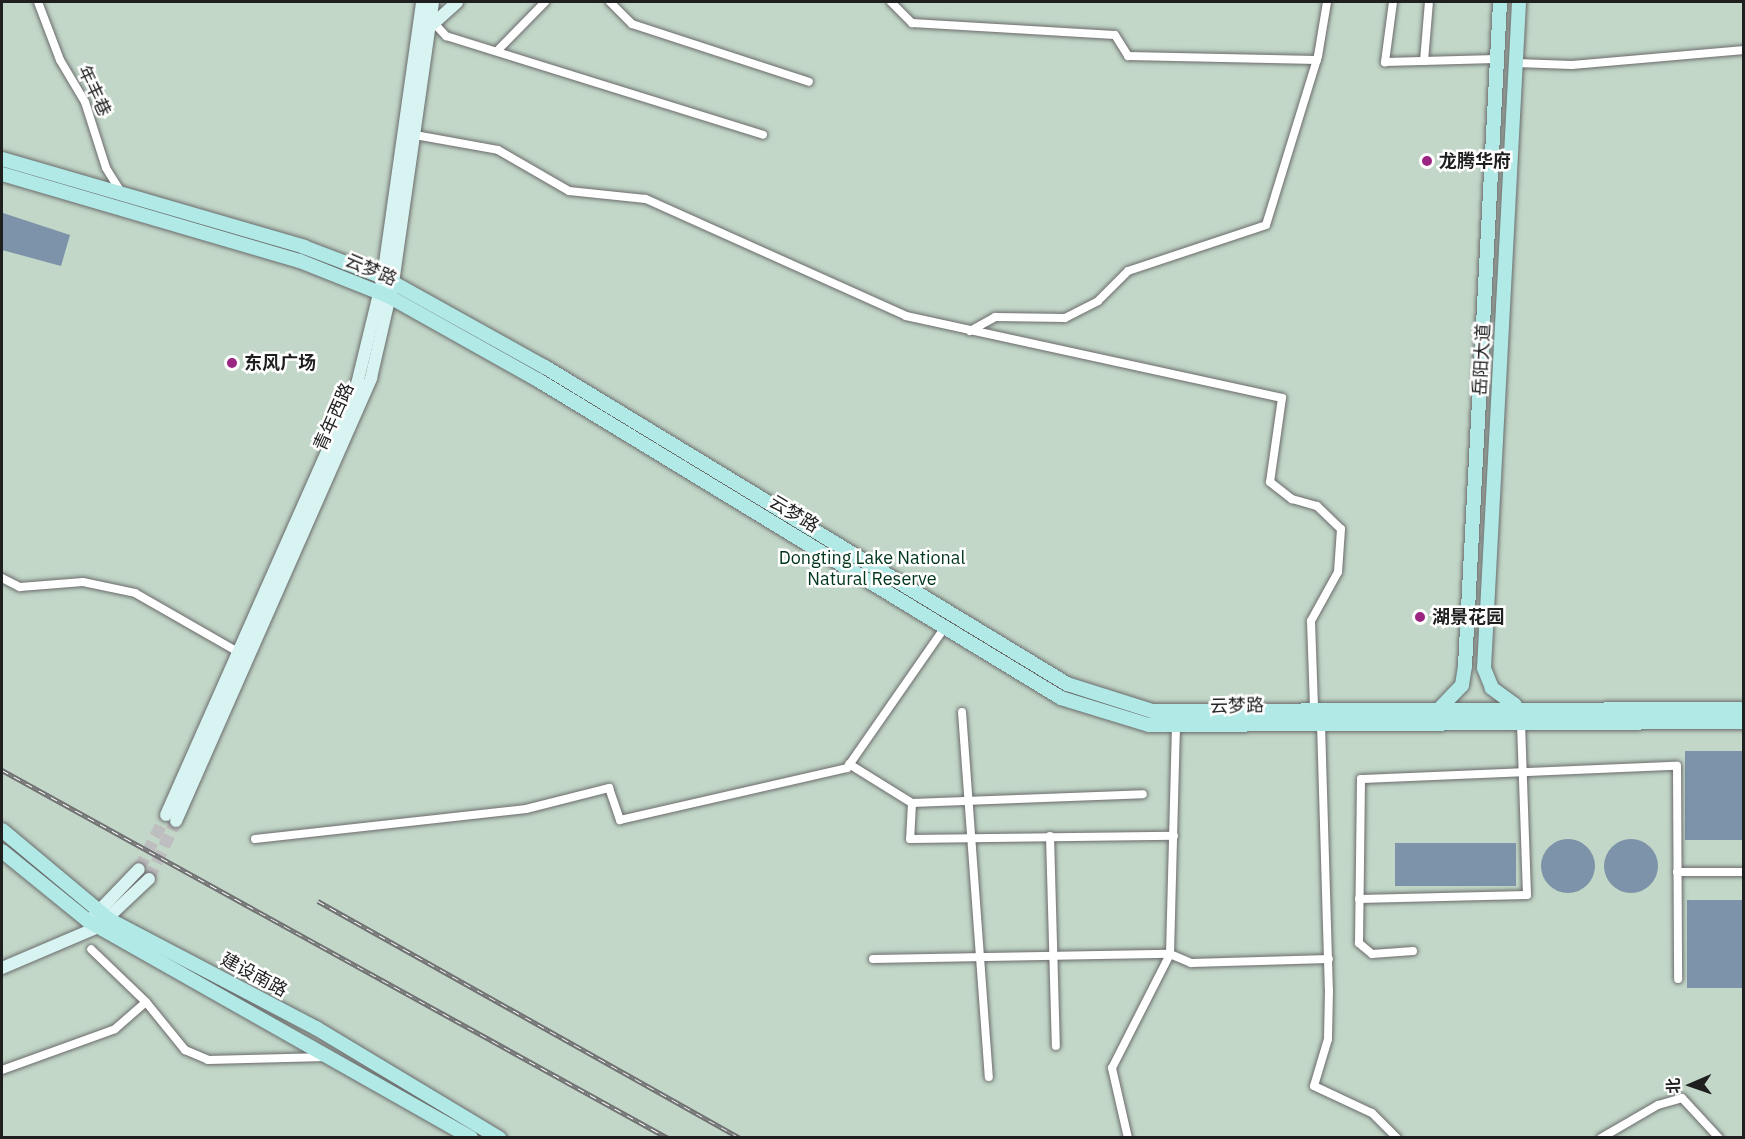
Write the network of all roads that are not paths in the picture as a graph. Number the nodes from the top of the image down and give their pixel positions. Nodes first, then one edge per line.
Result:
1 (38, 2) edge
2 (411, 2) edge
3 (422, 2) edge
4 (433, 2) edge
5 (458, 2) edge
6 (545, 2) edge
7 (610, 2) edge
8 (891, 2) edge
9 (1327, 2) edge
10 (1393, 2) edge
11 (1429, 2) edge
12 (1500, 2) edge
13 (1519, 2) edge
14 (422, 15) junction
15 (434, 23) junction
16 (500, 49) junction
17 (1743, 50) edge
18 (1317, 60) junction
19 (1496, 60) junction
20 (1424, 61) junction
21 (1516, 63) junction
22 (809, 82) dead end
23 (415, 135) junction
24 (762, 135) dead end
25 (2, 159) edge
26 (2, 174) edge
27 (122, 194) junction
28 (386, 287) junction
29 (970, 331) junction
30 (2, 578) edge
31 (945, 627) junction
32 (238, 652) junction
33 (1517, 706) junction
34 (1441, 707) junction
35 (1314, 709) junction
36 (1743, 709) edge
37 (962, 712) dead end
38 (1521, 722) junction
39 (1743, 722) edge
40 (1321, 724) junction
41 (1176, 725) junction
42 (849, 764) junction
43 (1526, 773) junction
44 (1143, 794) dead end
45 (969, 801) junction
46 (912, 803) junction
47 (2, 830) edge
48 (1050, 836) junction
49 (1174, 836) junction
50 (973, 838) junction
51 (255, 839) dead end
52 (2, 851) edge
53 (139, 869) tunnel mouth
54 (1677, 872) junction
55 (1743, 872) edge
56 (149, 879) tunnel mouth
57 (1359, 899) junction
58 (99, 920) junction
59 (91, 949) dead end
60 (1413, 951) dead end
61 (1052, 954) junction
62 (1170, 954) junction
63 (977, 956) junction
64 (873, 959) dead end
65 (1329, 959) junction
66 (2, 968) edge
67 (1678, 979) dead end
68 (146, 1002) junction
69 (1056, 1046) dead end
70 (329, 1057) junction
71 (2, 1070) edge
72 (989, 1077) dead end
73 (471, 1137) edge
74 (499, 1137) edge
75 (1128, 1137) edge
76 (1397, 1137) edge
77 (1601, 1137) edge
78 (1719, 1137) edge

1 - 27 street, 年丰巷
2 - 14 main road
3 - 14 main road, 青年西路
4 - 15 main road, 青年西路
5 - 15 main road
6 - 16 street
7 - 22 street
8 - 18 street
9 - 18 street
10 - 20 street
11 - 20 street
12 - 19 main road, 岳阳大道
13 - 21 main road, 岳阳大道
14 - 28 main road, 青年西路
15 - 16 street
15 - 23 main road, 青年西路
16 - 24 street
17 - 21 street
18 - 29 street
19 - 20 street
19 - 34 main road, 岳阳大道
21 - 33 main road, 岳阳大道
23 - 28 main road, 青年西路
23 - 29 street
25 - 27 main road
26 - 28 main road, 云梦路
27 - 28 main road
28 - 31 main road, 云梦路
28 - 32 main road, 青年西路
28 - 32 main road, 青年西路
28 - 35 main road
29 - 35 street
30 - 32 street
31 - 41 main road, 云梦路
31 - 42 street
33 - 34 main road
33 - 36 main road
34 - 35 main road
37 - 45 street
38 - 39 main road, 云梦路
38 - 40 main road, 云梦路
38 - 43 street
40 - 41 main road, 云梦路
40 - 65 street
41 - 49 street
42 - 46 street
42 - 51 street
43 - 54 street
43 - 57 street
43 - 57 street
44 - 45 street
45 - 46 street
45 - 50 street
46 - 50 street
47 - 58 main road, 建设南路
48 - 49 street
48 - 50 street
48 - 61 street
49 - 62 street
50 - 63 street
52 - 58 main road, 建设南路
53 - 58 main road
54 - 55 street
54 - 67 street
56 - 58 main road
57 - 60 street
58 - 66 main road
58 - 70 main road, 建设南路
58 - 74 main road, 建设南路
59 - 68 street
61 - 62 street
61 - 63 street
61 - 69 street
62 - 65 street
62 - 75 street
63 - 64 street
63 - 72 street
65 - 76 street
68 - 70 street
68 - 71 street
70 - 73 main road, 建设南路
77 - 78 street

